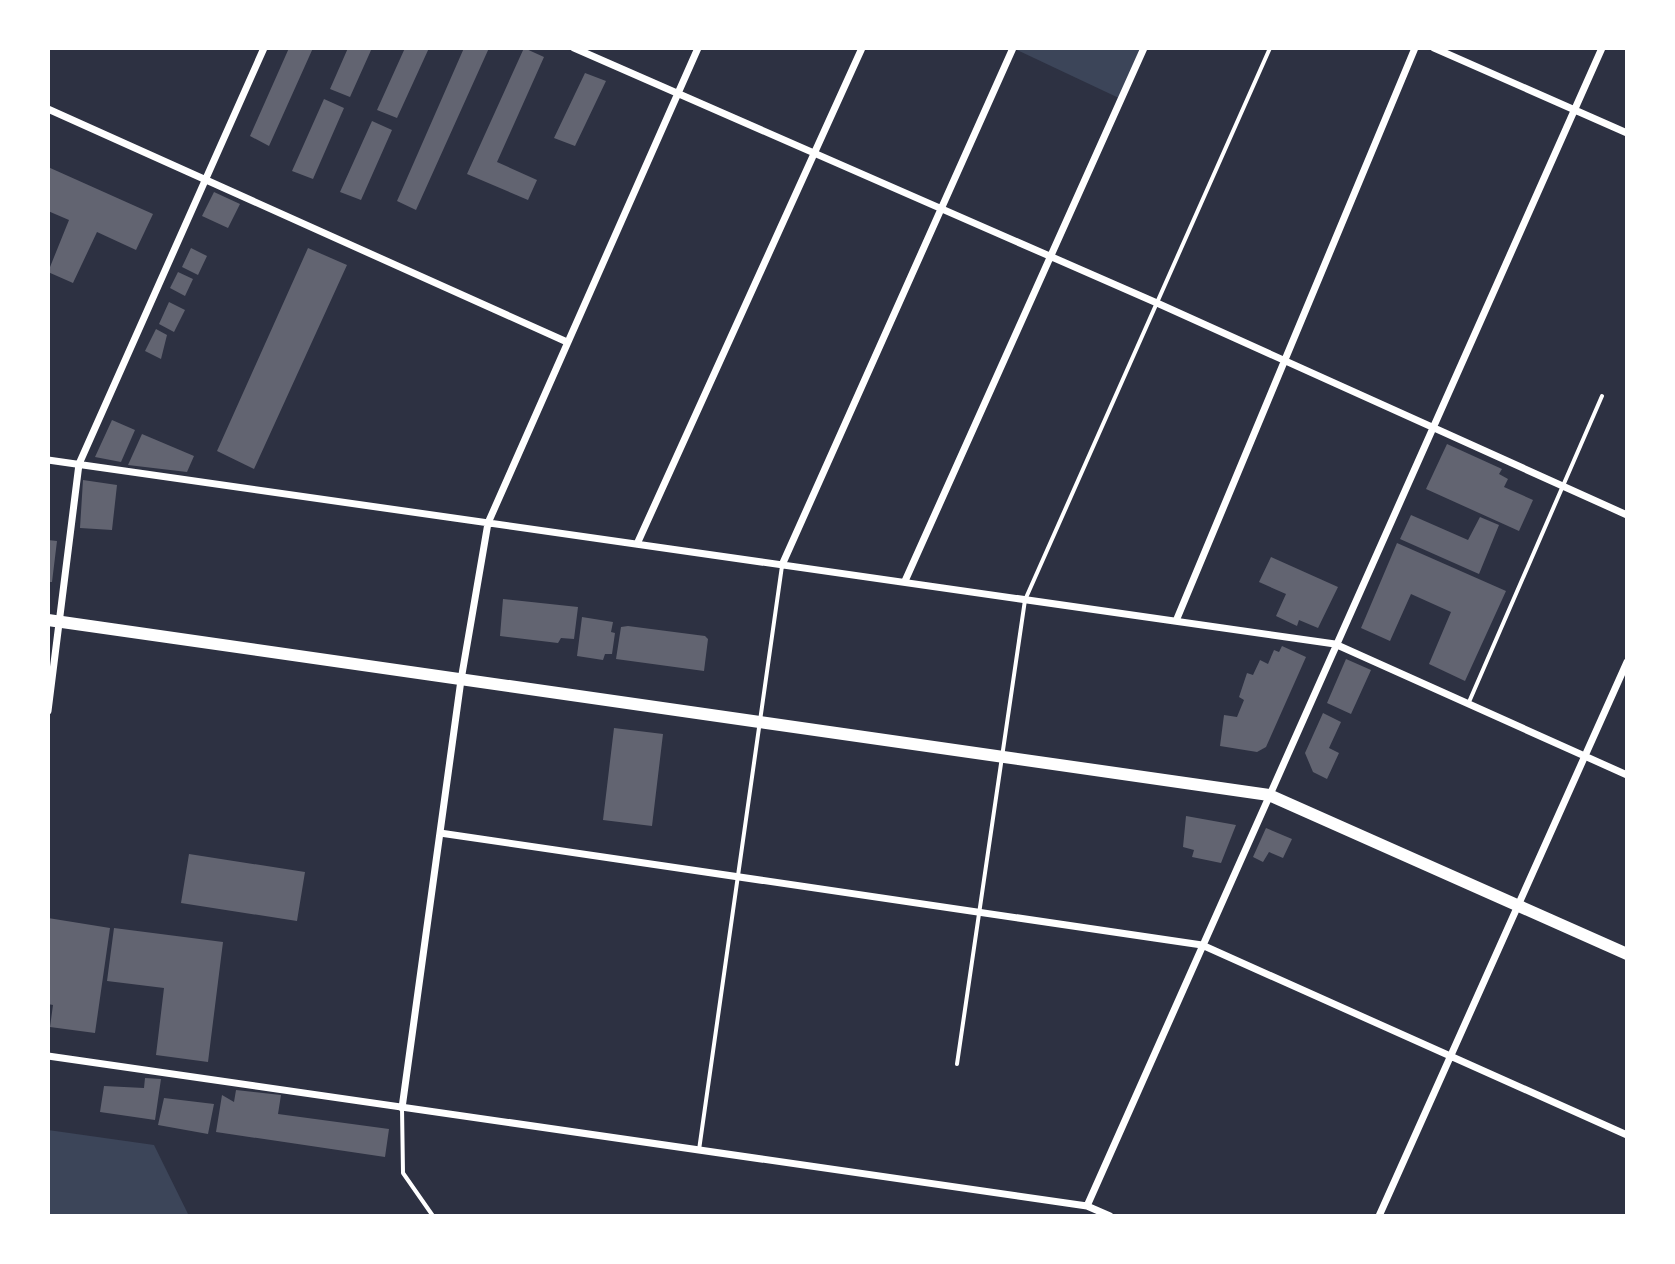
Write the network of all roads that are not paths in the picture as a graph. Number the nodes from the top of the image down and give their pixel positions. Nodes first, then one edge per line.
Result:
1 (264, 48) edge
2 (574, 48) edge
3 (698, 48) edge
4 (862, 48) edge
5 (1013, 48) edge
6 (1144, 48) edge
7 (1270, 48) edge
8 (1415, 48) edge
9 (1434, 48) edge
10 (1602, 48) edge
11 (677, 95) junction
12 (48, 109) edge
13 (1574, 110) junction
14 (1627, 133) edge
15 (814, 153) junction
16 (205, 181) junction
17 (941, 209) junction
18 (1050, 257) junction
19 (1157, 303) junction
20 (567, 342) junction
21 (1283, 361) junction
22 (1602, 396) dead end
23 (1433, 426) junction
24 (48, 460) edge
25 (79, 464) junction
26 (1562, 487) junction
27 (1627, 515) edge
28 (488, 523) junction
29 (637, 544) junction
30 (782, 565) junction
31 (905, 581) junction
32 (1025, 600) junction
33 (54, 621) edge
34 (1176, 621) junction
35 (1335, 644) junction
36 (1627, 662) edge
37 (461, 680) junction
38 (1469, 704) junction
39 (48, 711) edge
40 (760, 722) junction
41 (1002, 756) junction
42 (1585, 756) junction
43 (1627, 775) edge
44 (1269, 795) junction
45 (440, 833) junction
46 (738, 878) junction
47 (1518, 905) junction
48 (978, 912) junction
49 (1202, 945) junction
50 (1627, 954) edge
51 (48, 1056) edge
52 (1451, 1056) junction
53 (957, 1064) dead end
54 (402, 1108) junction
55 (1627, 1135) edge
56 (699, 1150) junction
57 (1087, 1206) junction
58 (433, 1216) edge
59 (1110, 1216) edge
60 (1379, 1216) edge

1 - 16 street
2 - 11 street
3 - 11 street
4 - 15 street
5 - 17 street
6 - 18 street
7 - 19 lane
8 - 21 street
9 - 13 street
10 - 13 street
11 - 15 street
11 - 20 street
12 - 16 street
13 - 14 street
13 - 23 street
15 - 17 street
15 - 29 street
16 - 20 street
16 - 25 street
17 - 18 street
17 - 30 street
18 - 19 street
18 - 31 street
19 - 21 street
19 - 32 lane
20 - 28 street
21 - 23 street
21 - 34 street
22 - 26 lane
23 - 26 street
23 - 35 street
24 - 25 street
25 - 28 street
25 - 33 street
26 - 27 street
26 - 38 lane
28 - 29 street
28 - 37 street
29 - 30 street
30 - 31 street
30 - 40 lane
31 - 32 street
32 - 34 street
32 - 41 lane
33 - 37 main road
33 - 39 street
34 - 35 street
35 - 38 street
35 - 44 street
36 - 42 street
37 - 40 main road
37 - 45 street
38 - 42 street
40 - 41 main road
40 - 46 lane
41 - 44 main road
41 - 48 lane
42 - 43 street
42 - 47 street
44 - 47 main road
44 - 49 street
45 - 46 street
45 - 54 street
46 - 48 street
46 - 56 lane
47 - 50 main road
47 - 52 street
48 - 49 street
48 - 53 lane
49 - 52 street
49 - 57 street
51 - 54 street
52 - 55 street
52 - 60 street
54 - 56 street
54 - 58 lane
56 - 57 street
57 - 59 street

